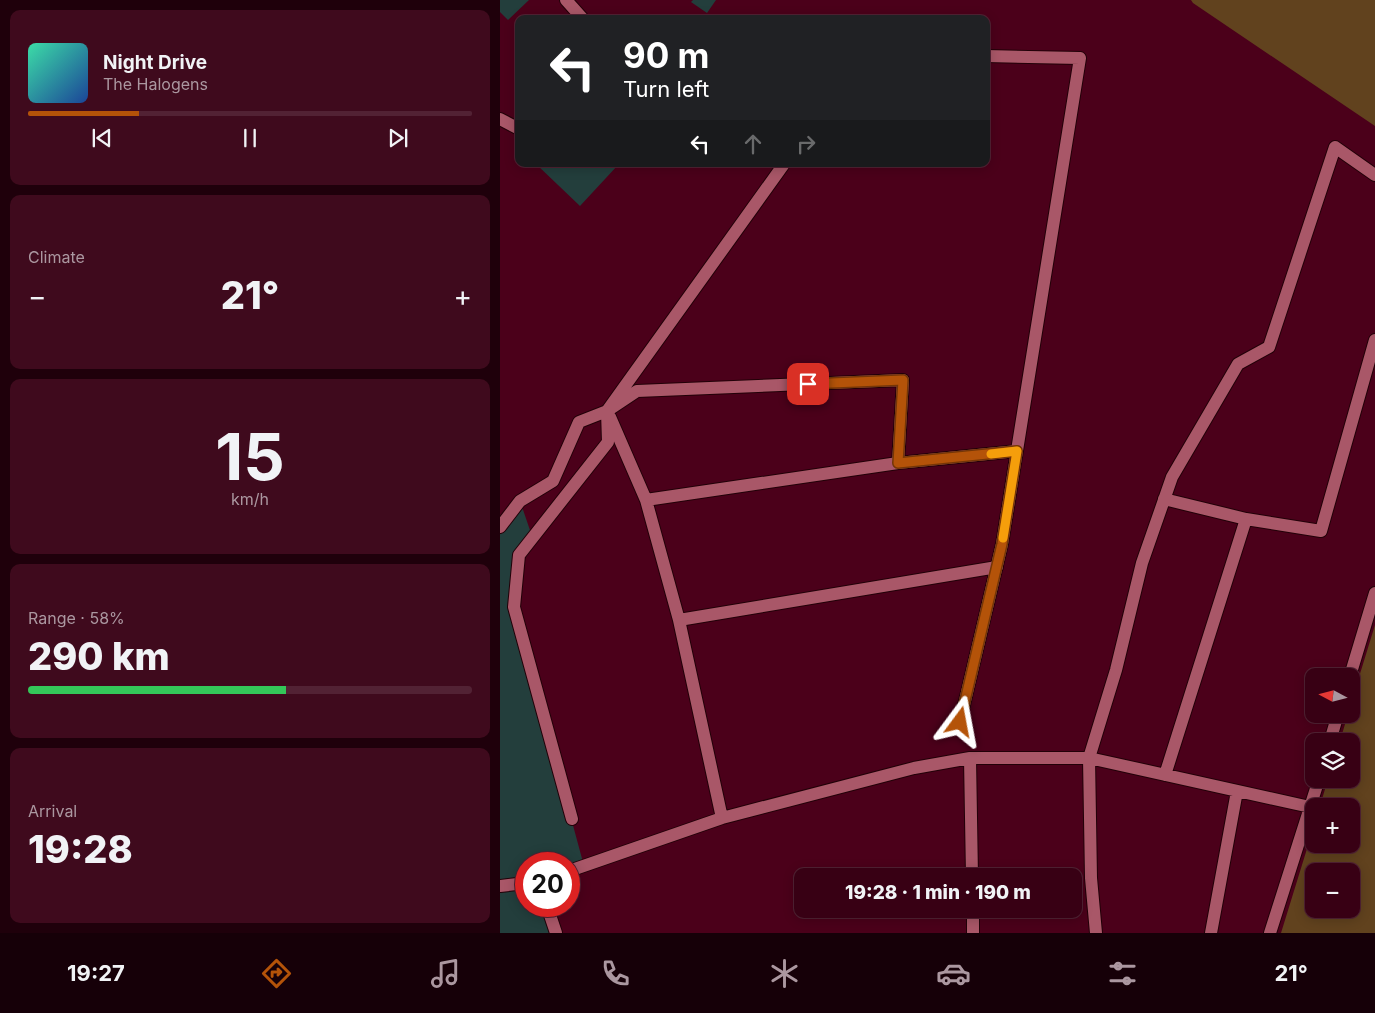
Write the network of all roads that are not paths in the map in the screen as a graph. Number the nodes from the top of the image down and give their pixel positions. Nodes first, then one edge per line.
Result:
1 (566, 0) edge
2 (579, 15) edge
3 (990, 56) edge
4 (500, 119) edge
5 (515, 127) edge
6 (782, 167) edge
7 (1375, 175) edge
8 (1375, 340) edge
9 (607, 411) junction
10 (1017, 451) junction
11 (898, 463) junction
12 (1164, 499) junction
13 (646, 500) junction
14 (1246, 519) junction
15 (500, 527) edge
16 (996, 567) junction
17 (1375, 593) edge
18 (679, 620) junction
19 (1352, 668) edge
20 (960, 722) dead end
21 (970, 758) junction
22 (1088, 758) junction
23 (1165, 775) junction
24 (1237, 791) junction
25 (1305, 806) edge
26 (722, 818) junction
27 (572, 819) dead end
28 (1305, 823) edge
29 (580, 867) edge
30 (972, 868) edge
31 (515, 884) edge
32 (500, 886) edge
33 (551, 917) edge
34 (973, 918) edge
35 (556, 933) edge
36 (973, 933) edge
37 (1096, 933) edge
38 (1211, 933) edge
39 (1270, 933) edge

1 - 2 lane
3 - 10 lane
4 - 5 lane
6 - 9 lane
7 - 12 lane
8 - 14 lane
9 - 11 lane
9 - 13 lane
9 - 15 lane
9 - 27 lane
10 - 11 lane
10 - 16 lane
11 - 13 lane
12 - 14 lane
12 - 22 lane
13 - 18 lane
14 - 23 lane
16 - 18 lane
16 - 20 lane
17 - 19 lane
18 - 26 lane
21 - 22 lane
21 - 26 lane
21 - 30 lane
22 - 23 lane
22 - 37 lane
23 - 24 lane
24 - 25 lane
24 - 38 lane
26 - 29 lane
28 - 39 lane
31 - 32 lane
33 - 35 lane
34 - 36 lane

